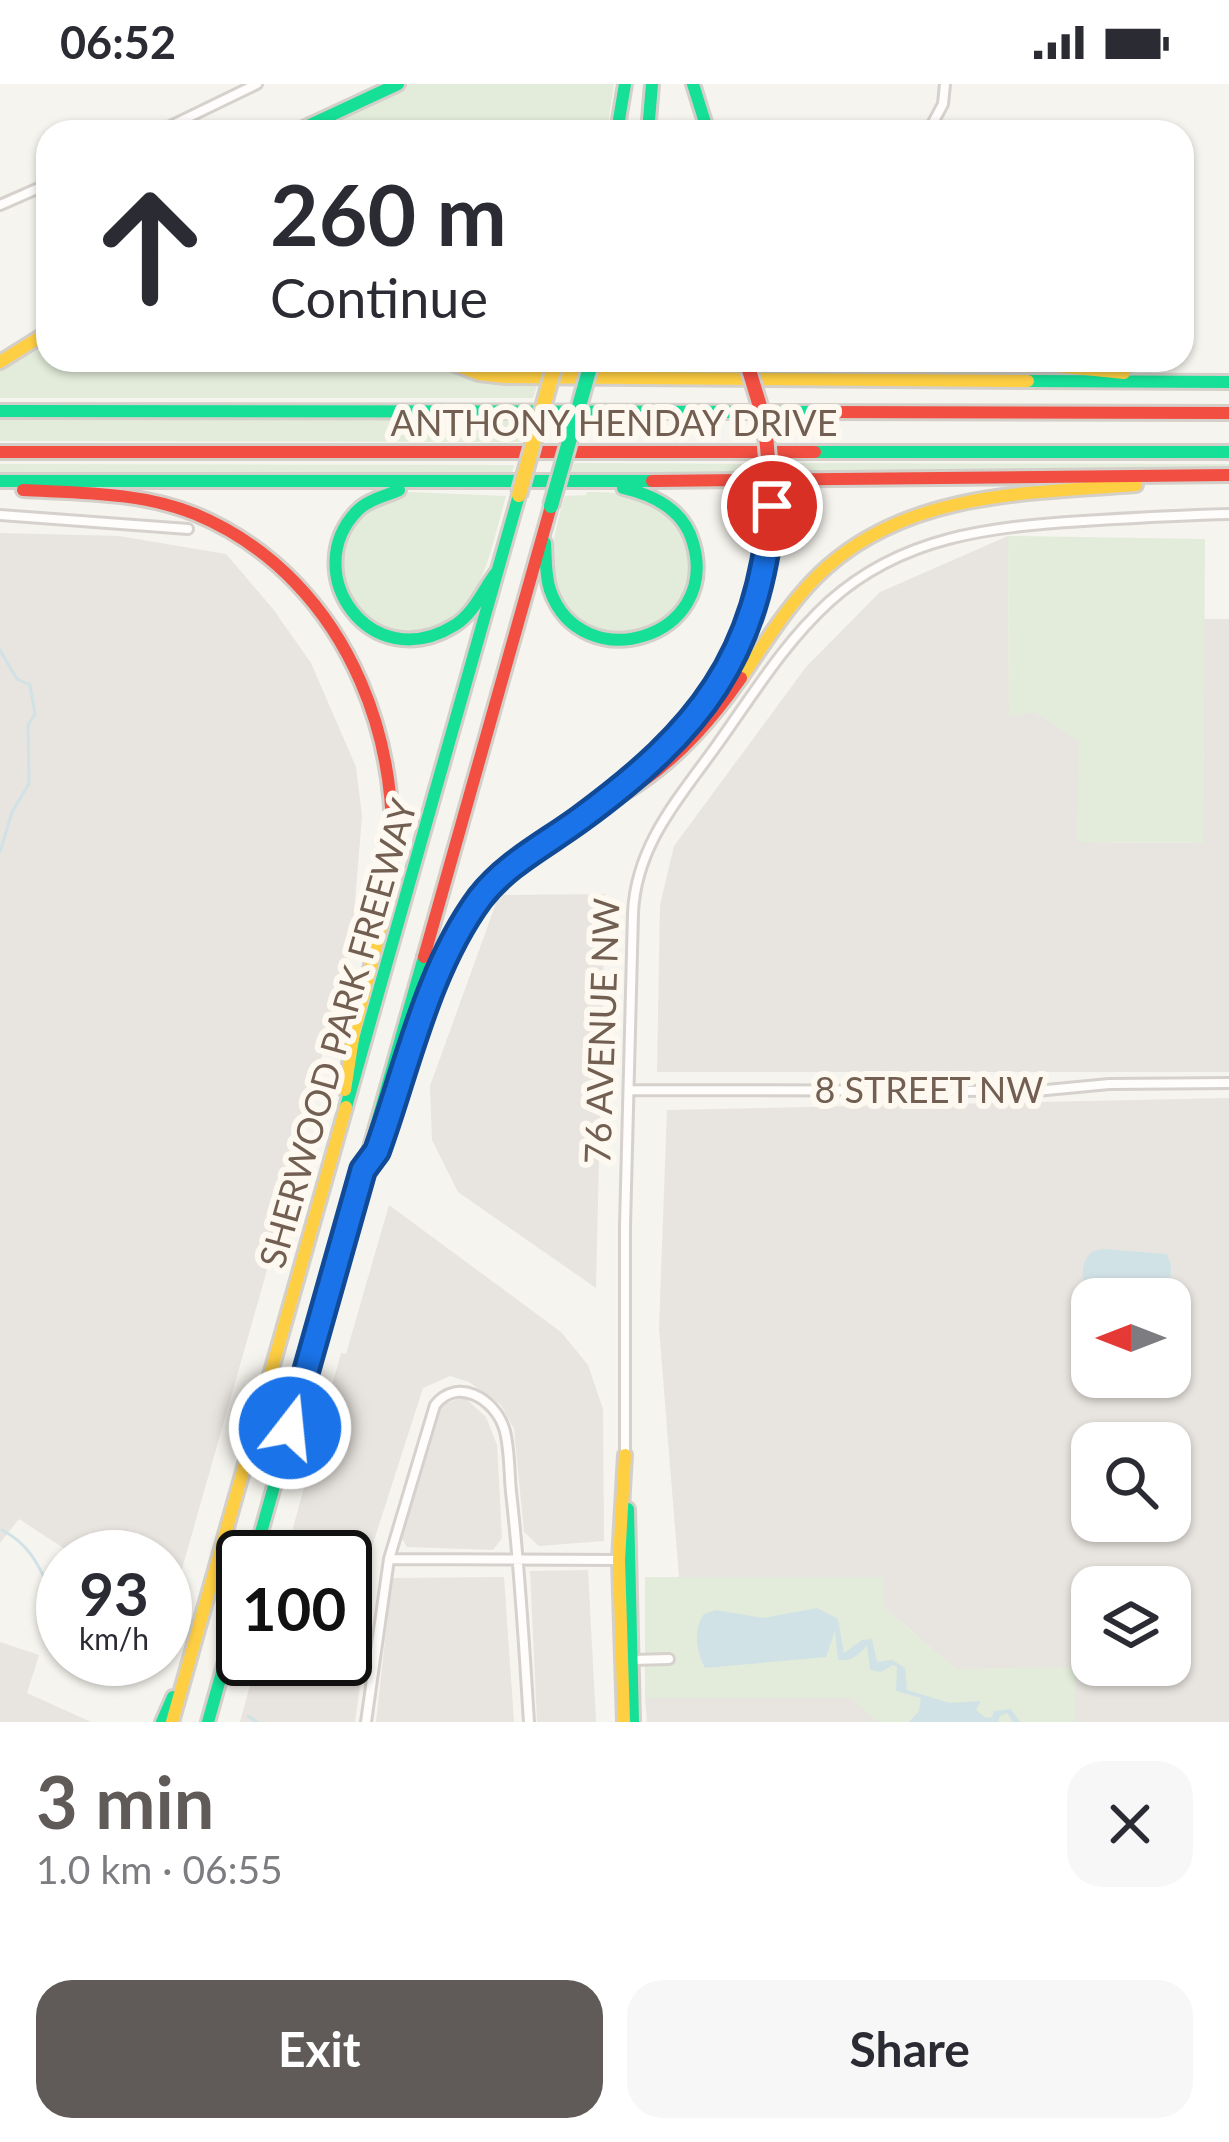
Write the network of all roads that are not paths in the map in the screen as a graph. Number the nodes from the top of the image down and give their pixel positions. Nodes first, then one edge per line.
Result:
1 (257, 84) edge
2 (398, 84) edge
3 (625, 84) edge
4 (652, 84) edge
5 (692, 84) edge
6 (945, 84) edge
7 (183, 120) edge
8 (321, 120) edge
9 (619, 120) edge
10 (649, 120) edge
11 (704, 120) edge
12 (934, 120) edge
13 (36, 190) edge
14 (0, 206) edge
15 (36, 340) edge
16 (0, 362) edge
17 (473, 372) edge
18 (553, 372) edge
19 (589, 372) edge
20 (750, 372) edge
21 (1120, 372) edge
22 (1221, 382) edge
23 (0, 411) edge
24 (1229, 413) edge
25 (0, 452) edge
26 (1229, 452) edge
27 (1224, 475) edge
28 (607, 483) junction
29 (428, 484) junction
30 (0, 485) edge
31 (1229, 514) edge
32 (0, 515) edge
33 (545, 526) junction
34 (188, 529) dead end
35 (500, 569) junction
36 (555, 837) junction
37 (1229, 1083) edge
38 (629, 1090) junction
39 (343, 1120) junction
40 (363, 1170) junction
41 (625, 1455) joint
42 (262, 1530) edge
43 (389, 1559) junction
44 (518, 1559) junction
45 (625, 1561) junction
46 (193, 1654) junction
47 (668, 1659) dead end
48 (633, 1660) junction
49 (218, 1686) edge
50 (162, 1722) edge
51 (172, 1722) edge
52 (211, 1722) edge
53 (366, 1722) edge
54 (529, 1722) edge
55 (624, 1722) edge
56 (633, 1722) edge

1 - 7 street
2 - 8 main road
3 - 9 main road
4 - 10 main road
5 - 11 main road
6 - 12 street
13 - 14 street
15 - 16 main road
17 - 22 main road
18 - 35 main road, SHERWOOD PARK FREEWAY, bridge
19 - 33 main road, SHERWOOD PARK FREEWAY, bridge
20 - 36 main road, bridge
21 - 22 main road
23 - 24 main road, ANTHONY HENDAY DRIVE
25 - 26 main road, ANTHONY HENDAY DRIVE
27 - 28 main road
27 - 36 main road
28 - 29 main road
28 - 33 main road
29 - 30 main road
29 - 35 main road
30 - 39 main road
31 - 38 street, 76 AVENUE NW
32 - 34 street
33 - 40 main road, SHERWOOD PARK FREEWAY
35 - 39 main road, SHERWOOD PARK FREEWAY
36 - 40 main road
37 - 38 street, 8 STREET NW
38 - 41 street, 76 AVENUE NW
39 - 46 main road, SHERWOOD PARK FREEWAY
40 - 42 main road, SHERWOOD PARK FREEWAY
41 - 45 main road, 76 AVENUE NW
43 - 44 street
43 - 44 street
43 - 53 street
44 - 45 street
44 - 54 street
45 - 48 main road, 76 AVENUE NW
45 - 55 main road, 76 AVENUE NW
46 - 50 main road
46 - 51 main road, SHERWOOD PARK FREEWAY
47 - 48 street
48 - 56 main road, 76 AVENUE NW
49 - 52 main road

